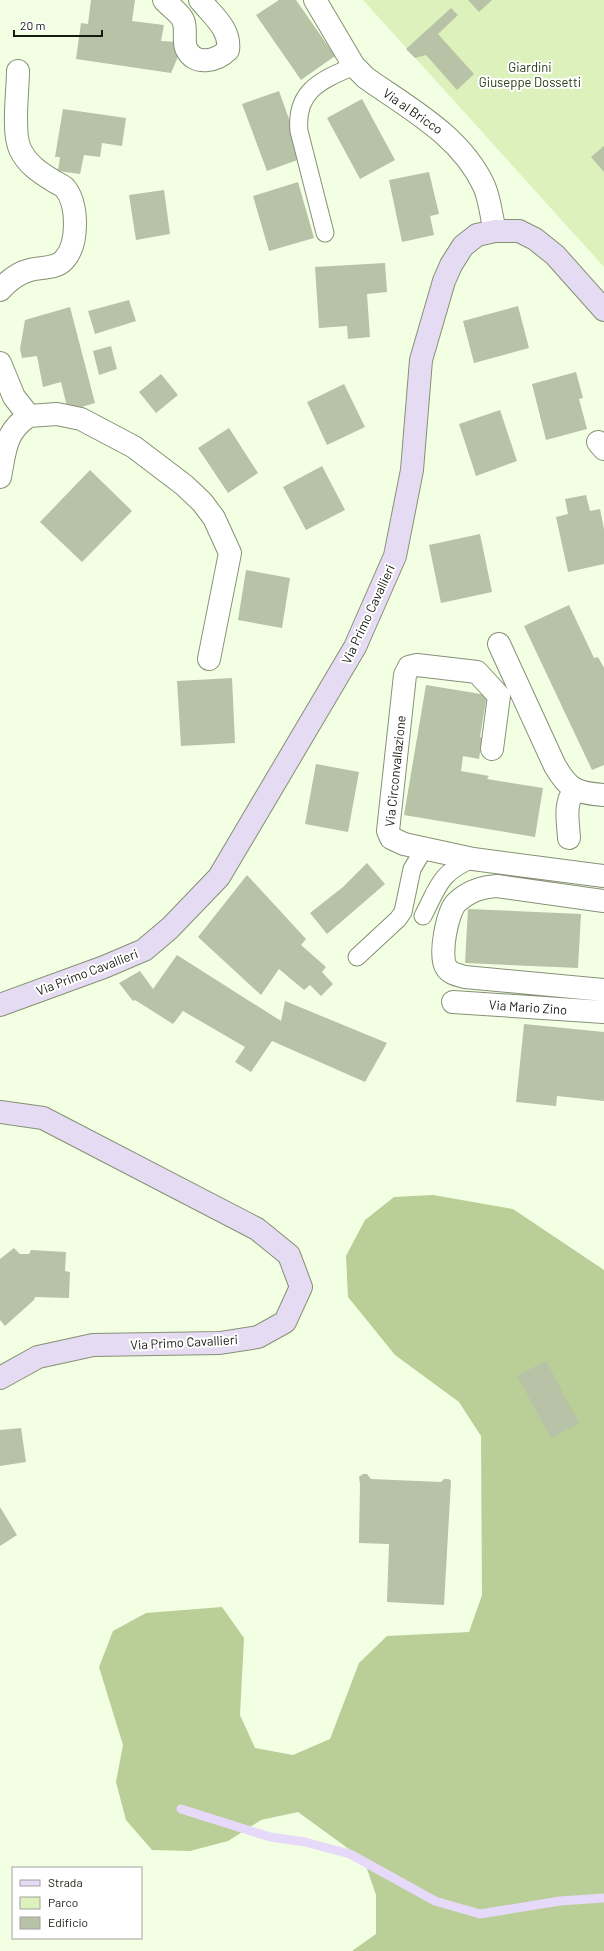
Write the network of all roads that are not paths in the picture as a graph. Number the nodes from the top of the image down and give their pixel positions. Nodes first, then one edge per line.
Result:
1 (164, 0) edge
2 (200, 0) edge
3 (315, 0) edge
4 (354, 66) junction
5 (18, 71) dead end
6 (495, 231) junction
7 (325, 233) dead end
8 (0, 290) edge
9 (604, 310) edge
10 (0, 364) edge
11 (28, 416) junction
12 (0, 477) edge
13 (499, 644) dead end
14 (209, 659) dead end
15 (492, 750) dead end
16 (574, 791) junction
17 (604, 795) edge
18 (569, 838) dead end
19 (424, 849) junction
20 (473, 859) junction
21 (604, 876) edge
22 (604, 902) edge
23 (422, 916) dead end
24 (357, 957) dead end
25 (604, 990) edge
26 (1, 1002) edge
27 (453, 1002) dead end
28 (604, 1012) edge
29 (0, 1112) edge
30 (0, 1378) edge

1 - 2 street
3 - 4 street, Via al Bricco
4 - 6 street, Via al Bricco
4 - 7 lane
5 - 8 street
6 - 9 main road, Via Primo Cavallieri
6 - 26 main road, Via Primo Cavallieri
10 - 11 street
11 - 12 street
11 - 14 street
13 - 16 street
15 - 19 street, Via Circonvallazione
16 - 17 street
16 - 18 street
19 - 20 street, Via Circonvallazione
19 - 24 lane
20 - 21 street, Via Circonvallazione
20 - 23 lane
22 - 25 street
27 - 28 street, Via Mario Zino
29 - 30 main road, Via Primo Cavallieri

